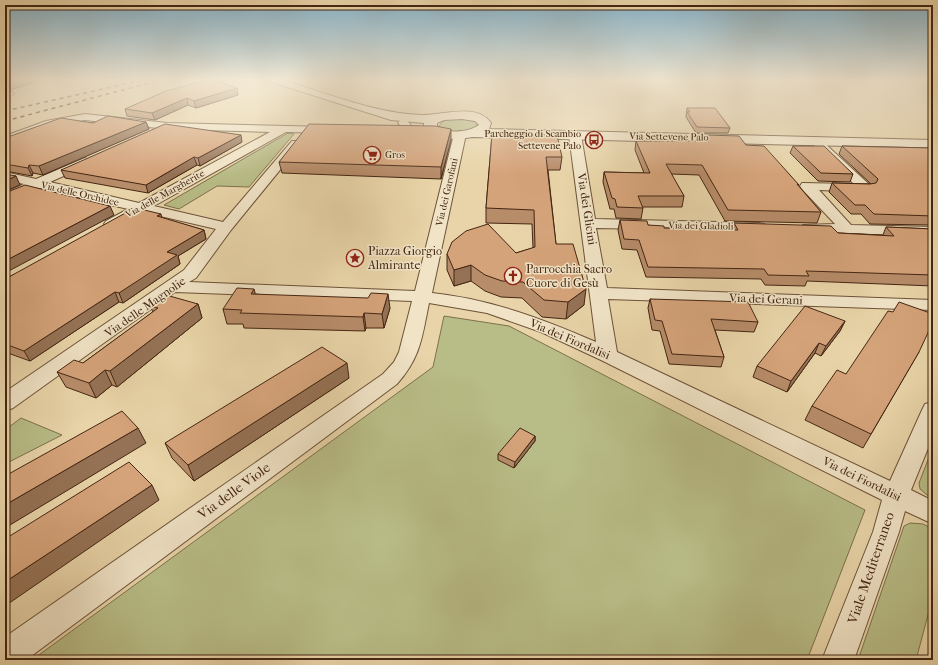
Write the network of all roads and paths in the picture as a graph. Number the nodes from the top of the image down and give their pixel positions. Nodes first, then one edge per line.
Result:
1 (356, 111) edge
2 (442, 116) junction
3 (485, 123) junction
4 (167, 126) junction
5 (398, 126) junction
6 (283, 129) junction
7 (306, 130) junction
8 (343, 131) edge
9 (933, 131) edge
10 (380, 132) edge
11 (427, 132) junction
12 (466, 134) junction
13 (514, 134) junction
14 (575, 135) junction
15 (145, 136) edge
16 (5, 140) edge
17 (816, 141) junction
18 (873, 142) junction
19 (933, 144) edge
20 (94, 158) edge
21 (5, 176) edge
22 (35, 184) junction
23 (5, 198) edge
24 (142, 208) junction
25 (589, 223) junction
26 (226, 227) junction
27 (777, 228) edge
28 (792, 228) edge
29 (847, 229) junction
30 (101, 230) edge
31 (933, 232) edge
32 (174, 287) junction
33 (599, 293) junction
34 (423, 297) junction
35 (933, 305) edge
36 (608, 355) junction
37 (5, 403) edge
38 (933, 410) edge
39 (896, 495) junction
40 (933, 513) edge
41 (5, 656) edge
42 (838, 660) edge

1 - 5 street
2 - 3 street, Via Settevene Palo
2 - 5 street, Via Settevene Palo
2 - 11 street
3 - 12 street
3 - 13 street, Via Settevene Palo
4 - 6 street
4 - 15 street
4 - 16 street
5 - 10 street
5 - 11 street, Via Settevene Palo
6 - 7 street
6 - 24 street, Via delle Margherite
7 - 8 street
7 - 26 street, Via delle Magnolie
9 - 18 street, Via Settevene Palo
11 - 12 street, Via Settevene Palo
12 - 13 street, Via Settevene Palo
12 - 34 street, Via dei Garofani
13 - 14 street, Via Settevene Palo
14 - 17 street, Via Settevene Palo
14 - 25 street, Via dei Glicini
17 - 18 street, Via Settevene Palo
17 - 29 street
18 - 19 street, Via Settevene Palo
20 - 22 street
21 - 22 street, Via delle Orchidee
22 - 23 street
22 - 24 street, Via delle Orchidee
24 - 26 street, Via delle Orchidee
24 - 30 street, Via delle Margherite
25 - 27 street, Via dei Gladioli
25 - 33 street, Via dei Glicini
26 - 32 street, Via delle Magnolie
28 - 29 street
29 - 31 street
32 - 34 street, Via dei Fiordalisi
32 - 37 street, Via delle Magnolie
33 - 35 street, Via dei Gerani
33 - 36 street, Via dei Glicini
34 - 36 street, Via dei Fiordalisi
34 - 41 street, Via delle Viole
36 - 39 street, Via dei Fiordalisi
38 - 39 street, Viale Mediterraneo
39 - 40 street, Via dei Fiordalisi
39 - 42 street, Viale Mediterraneo

